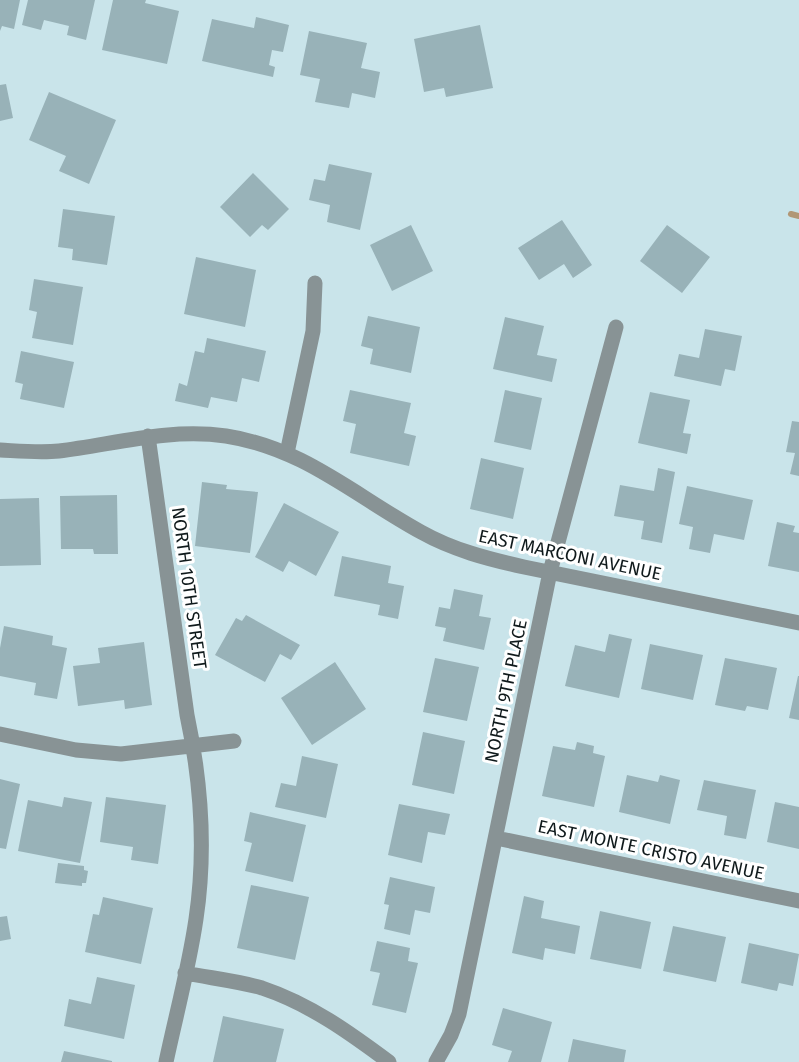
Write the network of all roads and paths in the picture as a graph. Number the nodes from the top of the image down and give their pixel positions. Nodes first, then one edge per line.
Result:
1 (315, 283) dead end
2 (616, 327) dead end
3 (148, 436) junction
4 (0, 450) edge
5 (287, 453) junction
6 (550, 572) junction
7 (799, 623) edge
8 (0, 734) edge
9 (234, 741) dead end
10 (193, 746) junction
11 (496, 838) junction
12 (799, 901) edge
13 (185, 973) junction
14 (166, 1062) edge
15 (389, 1062) edge
16 (436, 1062) edge

1 - 5 street
2 - 6 street, NORTH 9TH PLACE
3 - 4 street, EAST MARCONI AVENUE
3 - 5 street, EAST MARCONI AVENUE
3 - 10 street, NORTH 10TH STREET
5 - 6 street, EAST MARCONI AVENUE
6 - 7 street, EAST MARCONI AVENUE
6 - 11 street, NORTH 9TH PLACE
8 - 10 street
9 - 10 street
10 - 13 street, NORTH 10TH STREET
11 - 12 street, EAST MONTE CRISTO AVENUE
11 - 16 street, NORTH 9TH PLACE
13 - 14 street, NORTH 10TH STREET
13 - 15 street

